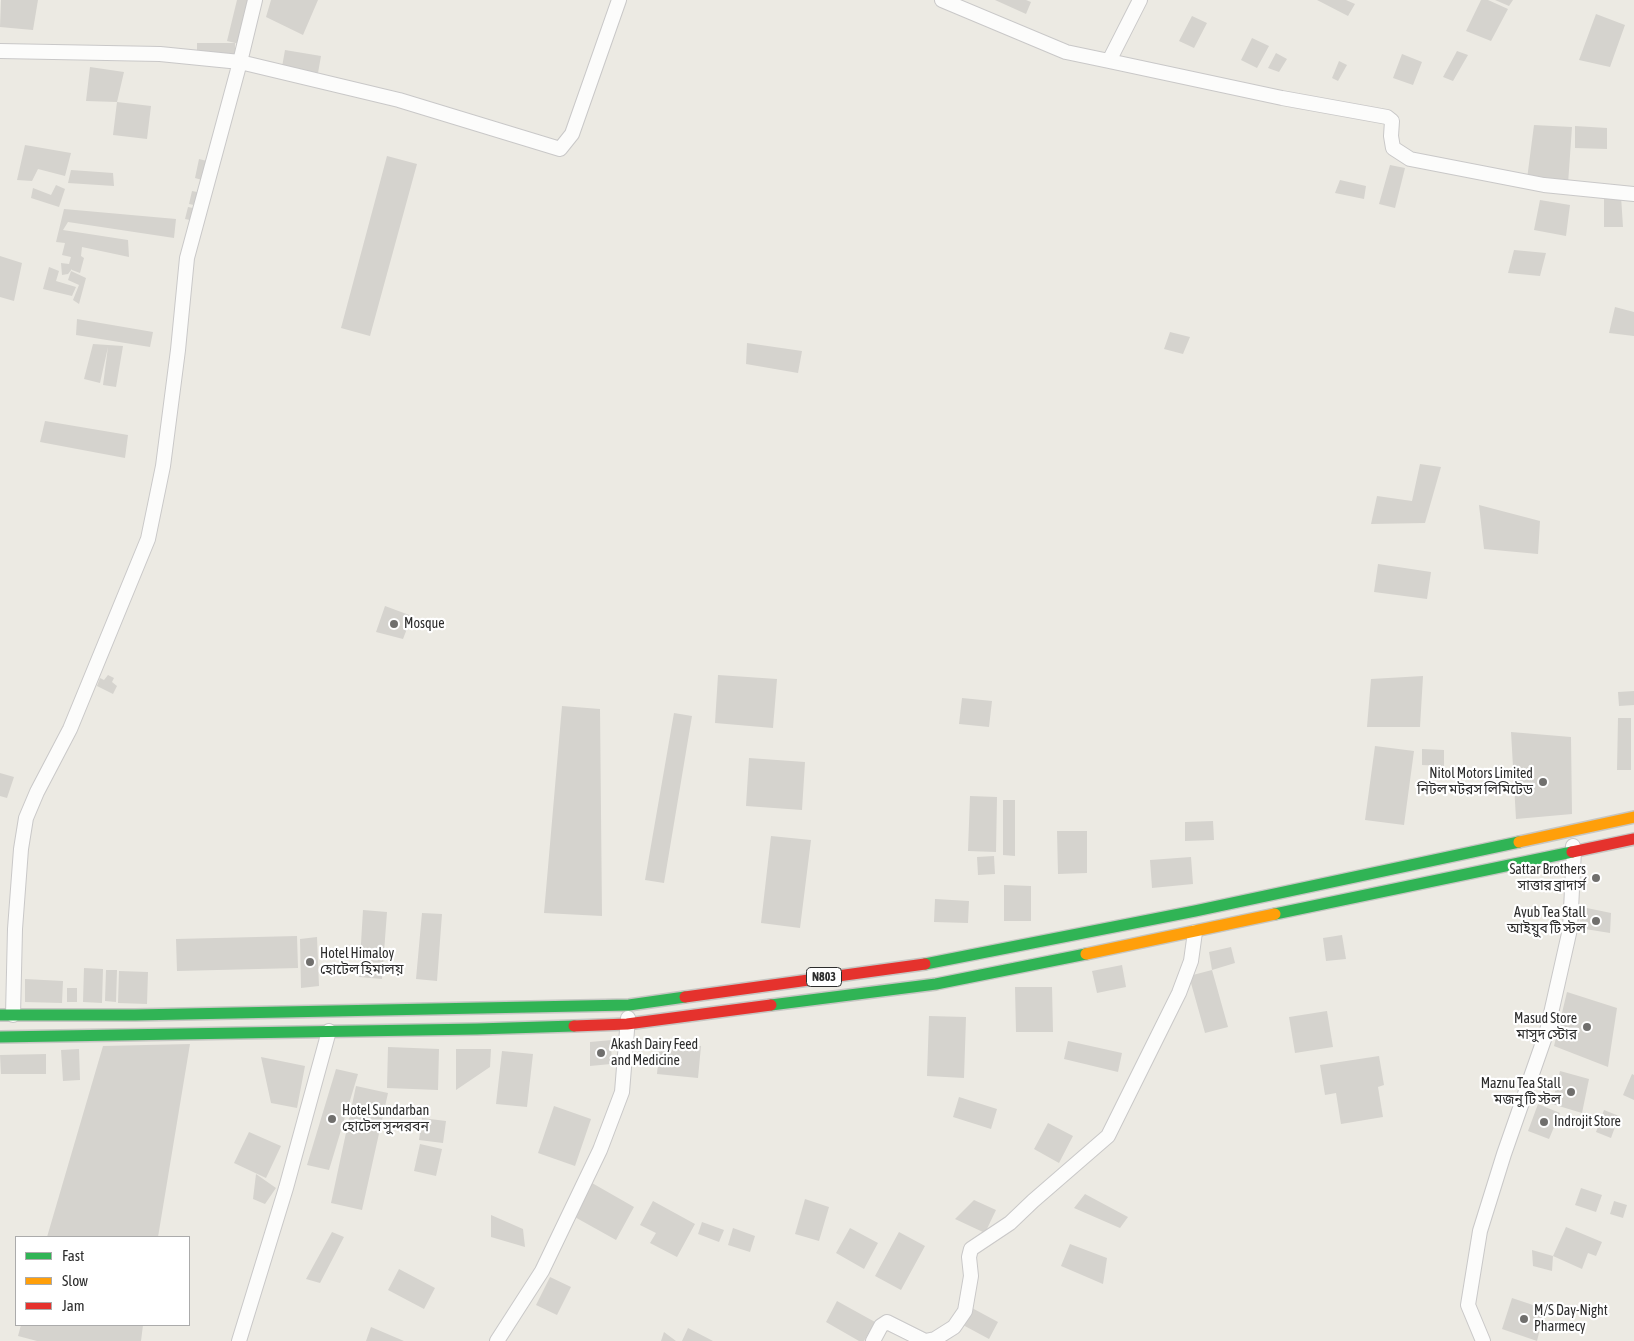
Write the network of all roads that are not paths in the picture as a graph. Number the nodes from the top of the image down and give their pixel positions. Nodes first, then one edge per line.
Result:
1 (256, 0) edge
2 (619, 0) edge
3 (942, 0) edge
4 (1140, 0) edge
5 (0, 51) edge
6 (1109, 61) junction
7 (240, 62) junction
8 (1634, 194) edge
9 (1634, 817) edge
10 (1569, 831) junction
11 (1634, 838) edge
12 (1574, 850) junction
13 (1353, 878) junction
14 (1358, 896) junction
15 (1195, 932) junction
16 (934, 963) junction
17 (838, 975) junction
18 (936, 984) junction
19 (840, 996) junction
20 (629, 1005) junction
21 (479, 1009) junction
22 (7, 1015) edge
23 (135, 1015) junction
24 (628, 1024) junction
25 (477, 1029) junction
26 (329, 1031) junction
27 (133, 1035) junction
28 (0, 1037) edge
29 (239, 1341) edge
30 (497, 1341) edge
31 (873, 1341) edge
32 (1482, 1341) edge

1 - 7 street
2 - 7 street
3 - 6 street
4 - 6 street
5 - 7 street
6 - 8 street
7 - 22 street
9 - 10 highway, N803
10 - 12 street
10 - 13 highway, N803
11 - 12 highway, N803
12 - 14 highway, N803
12 - 32 street
13 - 14 highway
13 - 16 highway, N803
14 - 15 highway, N803
15 - 18 highway, N803
15 - 31 street
16 - 17 highway, N803
16 - 18 highway
17 - 19 highway
17 - 20 highway, N803
18 - 19 highway, N803
19 - 24 highway, N803
20 - 21 highway, N803
20 - 24 street
21 - 23 highway, N803
21 - 25 highway
22 - 23 highway, N803
23 - 27 highway
24 - 25 highway, N803
24 - 30 street
25 - 26 highway, N803
26 - 27 highway, N803
26 - 29 street
27 - 28 highway, N803

